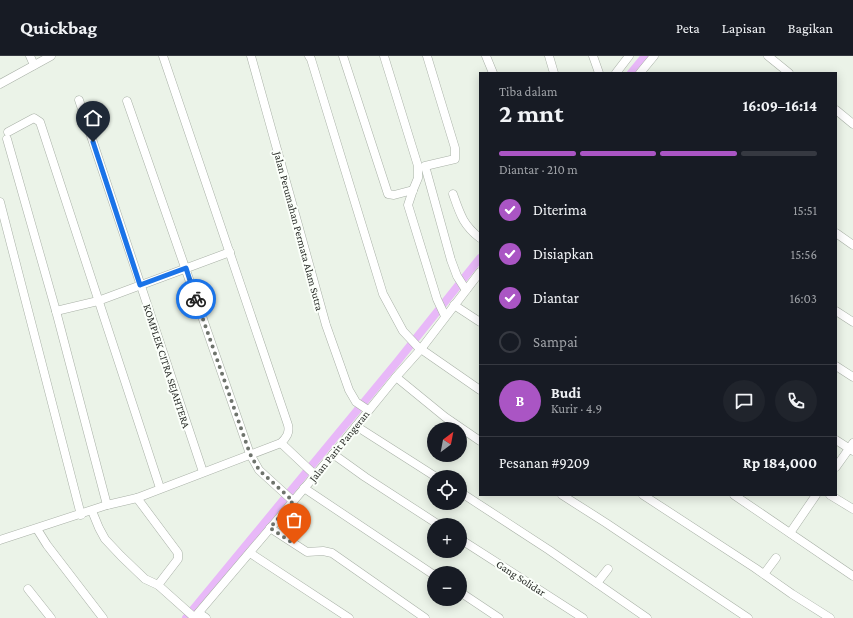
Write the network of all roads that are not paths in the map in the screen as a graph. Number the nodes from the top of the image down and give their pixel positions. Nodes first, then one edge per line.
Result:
1 (30, 56) edge
2 (51, 56) edge
3 (163, 56) edge
4 (251, 56) edge
5 (309, 56) edge
6 (343, 56) edge
7 (384, 56) edge
8 (427, 56) edge
9 (486, 56) edge
10 (549, 56) edge
11 (593, 56) edge
12 (629, 56) edge
13 (654, 56) edge
14 (768, 56) edge
15 (34, 65) junction
16 (493, 72) edge
17 (554, 72) edge
18 (599, 72) edge
19 (617, 72) edge
20 (641, 72) edge
21 (788, 72) edge
22 (0, 84) edge
23 (79, 100) dead end
24 (128, 101) dead end
25 (837, 111) edge
26 (853, 124) edge
27 (412, 190) junction
28 (453, 194) dead end
29 (0, 202) edge
30 (837, 234) edge
31 (479, 237) edge
32 (853, 245) edge
33 (230, 252) junction
34 (186, 268) junction
35 (479, 273) edge
36 (140, 285) junction
37 (465, 287) junction
38 (98, 301) junction
39 (454, 304) junction
40 (56, 311) junction
41 (837, 312) edge
42 (444, 314) junction
43 (479, 321) edge
44 (853, 322) edge
45 (419, 348) junction
46 (837, 367) edge
47 (396, 377) junction
48 (853, 378) edge
49 (479, 389) edge
50 (366, 409) junction
51 (356, 426) junction
52 (479, 440) edge
53 (837, 440) edge
54 (281, 443) junction
55 (852, 448) edge
56 (250, 454) junction
57 (333, 454) junction
58 (837, 466) edge
59 (427, 471) edge
60 (203, 472) junction
61 (313, 474) junction
62 (160, 488) junction
63 (304, 488) junction
64 (467, 496) edge
65 (564, 496) edge
66 (645, 496) edge
67 (735, 496) edge
68 (815, 496) edge
69 (832, 496) edge
70 (137, 498) junction
71 (293, 501) junction
72 (107, 505) junction
73 (853, 509) edge
74 (92, 511) junction
75 (81, 515) junction
76 (428, 518) edge
77 (270, 528) junction
78 (37, 529) junction
79 (790, 533) junction
80 (0, 540) edge
81 (467, 543) edge
82 (250, 553) junction
83 (776, 558) dead end
84 (608, 569) dead end
85 (427, 570) edge
86 (764, 574) junction
87 (853, 576) edge
88 (597, 583) junction
89 (158, 585) junction
90 (28, 589) dead end
91 (467, 597) edge
92 (193, 615) edge
93 (51, 618) edge
94 (103, 618) edge
95 (206, 618) edge
96 (349, 618) edge
97 (424, 618) edge
98 (499, 618) edge
99 (583, 618) edge
100 (648, 618) edge
101 (748, 618) edge
102 (830, 618) edge

1 - 15 street
2 - 15 street
3 - 33 street
4 - 50 street, Jalan Perumahan Permata Alam Sutra
5 - 45 street
6 - 27 street
7 - 27 street
8 - 37 street
9 - 16 street
10 - 17 street
11 - 18 street
12 - 19 street
13 - 20 street
14 - 21 street
15 - 22 street
23 - 36 street, KOMPLEK CITRA SEJAHTERA
24 - 34 street
25 - 26 street
27 - 42 street
28 - 31 street
29 - 75 street
30 - 32 street
33 - 34 street
33 - 54 street
34 - 36 street
34 - 56 street
35 - 37 street, Jalan Parit Pangeran
36 - 38 street
36 - 60 street, KOMPLEK CITRA SEJAHTERA
37 - 39 street, Jalan Parit Pangeran
38 - 40 street
38 - 40 street
38 - 62 street
39 - 42 street, Jalan Parit Pangeran
39 - 43 street
40 - 72 street
41 - 44 street
42 - 45 street, Jalan Parit Pangeran
45 - 47 street, Jalan Parit Pangeran
45 - 49 street
46 - 48 street
47 - 50 street, Jalan Parit Pangeran
47 - 52 street
50 - 51 street, Jalan Parit Pangeran
51 - 57 street, Jalan Parit Pangeran
51 - 59 street
53 - 55 street
54 - 56 street
54 - 61 street
55 - 58 street
56 - 60 street
56 - 71 street
57 - 61 street, Jalan Parit Pangeran
57 - 76 street
60 - 62 street
61 - 63 street, Jalan Parit Pangeran
62 - 70 street
63 - 71 street, Jalan Parit Pangeran
63 - 85 street
64 - 88 street
65 - 101 street
66 - 86 street
67 - 79 street
68 - 79 street
69 - 73 street
70 - 72 street
70 - 89 street
71 - 77 street, Jalan Parit Pangeran
72 - 74 street
74 - 75 street
74 - 89 street
75 - 78 street
77 - 82 street, Jalan Parit Pangeran
77 - 97 street
78 - 80 street
78 - 94 street
79 - 87 street
81 - 99 street, Gang Solidar
82 - 92 street, Jalan Parit Pangeran
82 - 96 street
83 - 86 street
84 - 88 street
86 - 102 street
88 - 100 street
89 - 92 street
90 - 93 street
91 - 98 street
92 - 95 street

